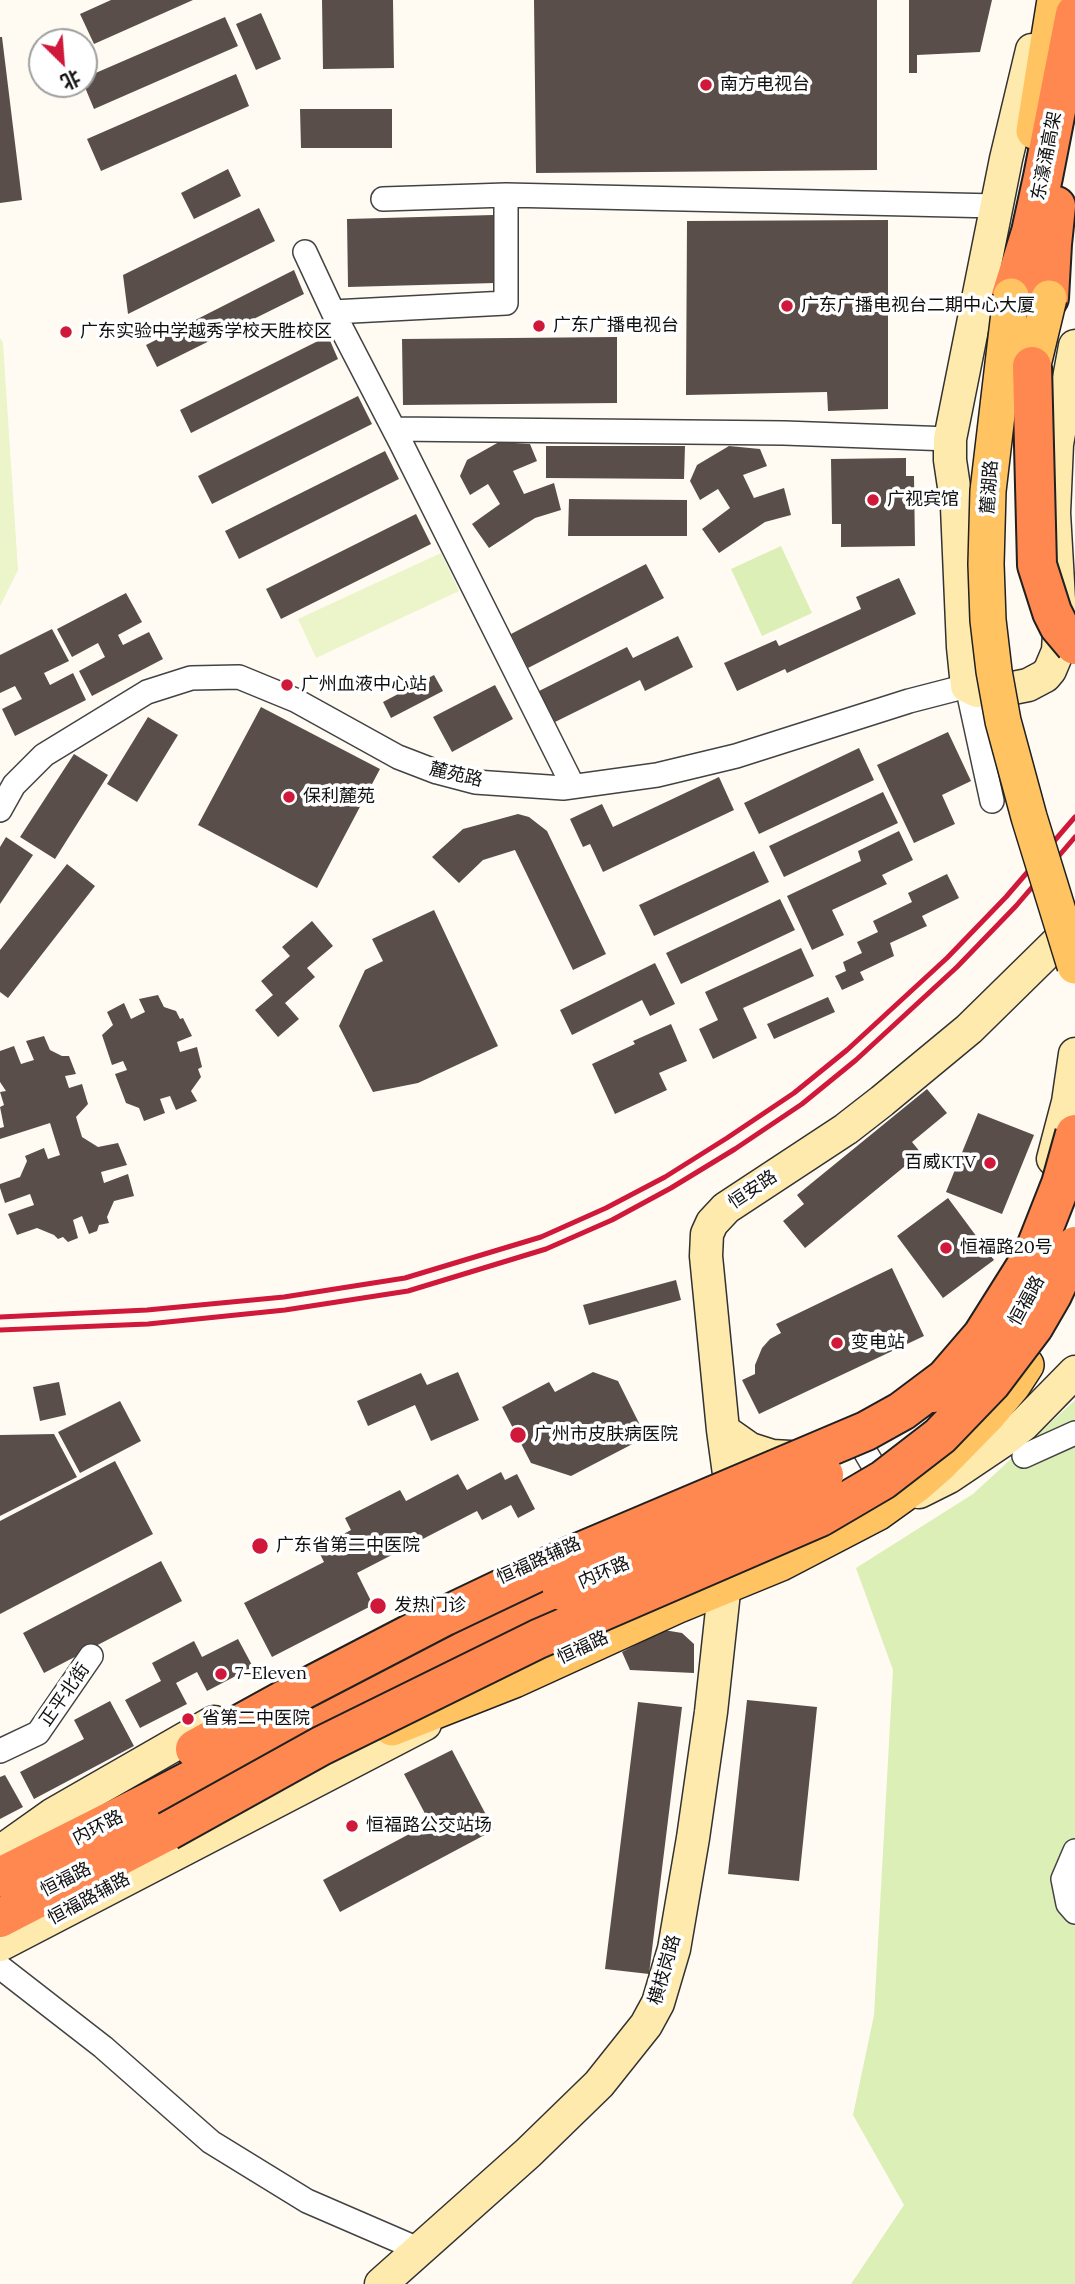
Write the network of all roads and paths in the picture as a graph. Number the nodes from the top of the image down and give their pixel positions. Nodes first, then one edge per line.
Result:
1 (1053, 0) edge
2 (1075, 15) edge
3 (1075, 103) edge
4 (506, 195) junction
5 (383, 199) dead end
6 (1075, 201) edge
7 (997, 206) junction
8 (305, 251) dead end
9 (1011, 296) junction
10 (1049, 298) junction
11 (333, 312) junction
12 (1075, 346) edge
13 (1032, 366) junction
14 (394, 429) junction
15 (950, 439) junction
16 (1075, 645) edge
17 (967, 686) junction
18 (573, 786) junction
19 (992, 802) dead end
20 (0, 810) edge
21 (1075, 892) edge
22 (1075, 925) edge
23 (1075, 966) edge
24 (1075, 1054) edge
25 (1075, 1134) edge
26 (1075, 1189) edge
27 (1066, 1256) edge
28 (1075, 1371) edge
29 (950, 1375) junction
30 (723, 1430) junction
31 (853, 1432) junction
32 (1075, 1433) edge
33 (790, 1457) junction
34 (1024, 1457) dead end
35 (873, 1465) junction
36 (730, 1480) junction
37 (877, 1513) junction
38 (730, 1536) junction
39 (725, 1586) junction
40 (91, 1656) dead end
41 (514, 1680) junction
42 (0, 1751) edge
43 (1075, 1851) edge
44 (0, 1853) edge
45 (0, 1880) edge
46 (1072, 1898) edge
47 (0, 1916) edge
48 (0, 1945) edge
49 (0, 1967) edge
50 (418, 2249) junction
51 (381, 2284) edge

1 - 7 street
1 - 9 main road, 麓湖路
2 - 9 highway, 东濠涌高架
3 - 10 highway, 东濠涌高架
4 - 5 street
4 - 7 street
4 - 11 street
6 - 10 main road, 麓湖路
7 - 15 street
8 - 11 street
9 - 23 main road, 麓湖路, bridge
10 - 13 main road, 麓湖路, bridge
11 - 14 street
12 - 17 street
13 - 16 highway, bridge
13 - 21 main road, 麓湖路, bridge
14 - 15 street
14 - 18 street
15 - 17 street
17 - 18 street, 麓苑路
17 - 19 street
18 - 20 street, 麓苑路
22 - 30 street, 恒安路
24 - 27 street, 恒福路辅路
25 - 29 highway, 内环路, bridge
26 - 27 main road
27 - 31 street, 恒福路辅路
27 - 35 main road, 恒福路
27 - 37 main road, 恒福路
27 - 47 highway, 内环路, bridge
28 - 37 street
29 - 44 highway, bridge
29 - 45 highway, 内环路, bridge
30 - 33 street
30 - 36 street, 恒安路
31 - 33 street, 恒福路辅路
31 - 35 street
32 - 34 street
33 - 36 street, 恒福路辅路
35 - 38 main road, 恒福路
36 - 38 street, 恒安路
36 - 44 street, 恒福路辅路
37 - 39 main road, 恒福路
38 - 39 street, 恒安路
38 - 45 main road, 恒福路
39 - 41 main road, 恒福路
39 - 50 street, 横枝岗路
40 - 42 street, 正平北街
41 - 47 main road, 恒福路
41 - 48 street, 恒福路辅路
43 - 46 street
49 - 50 street
50 - 51 street, 横枝岗路

